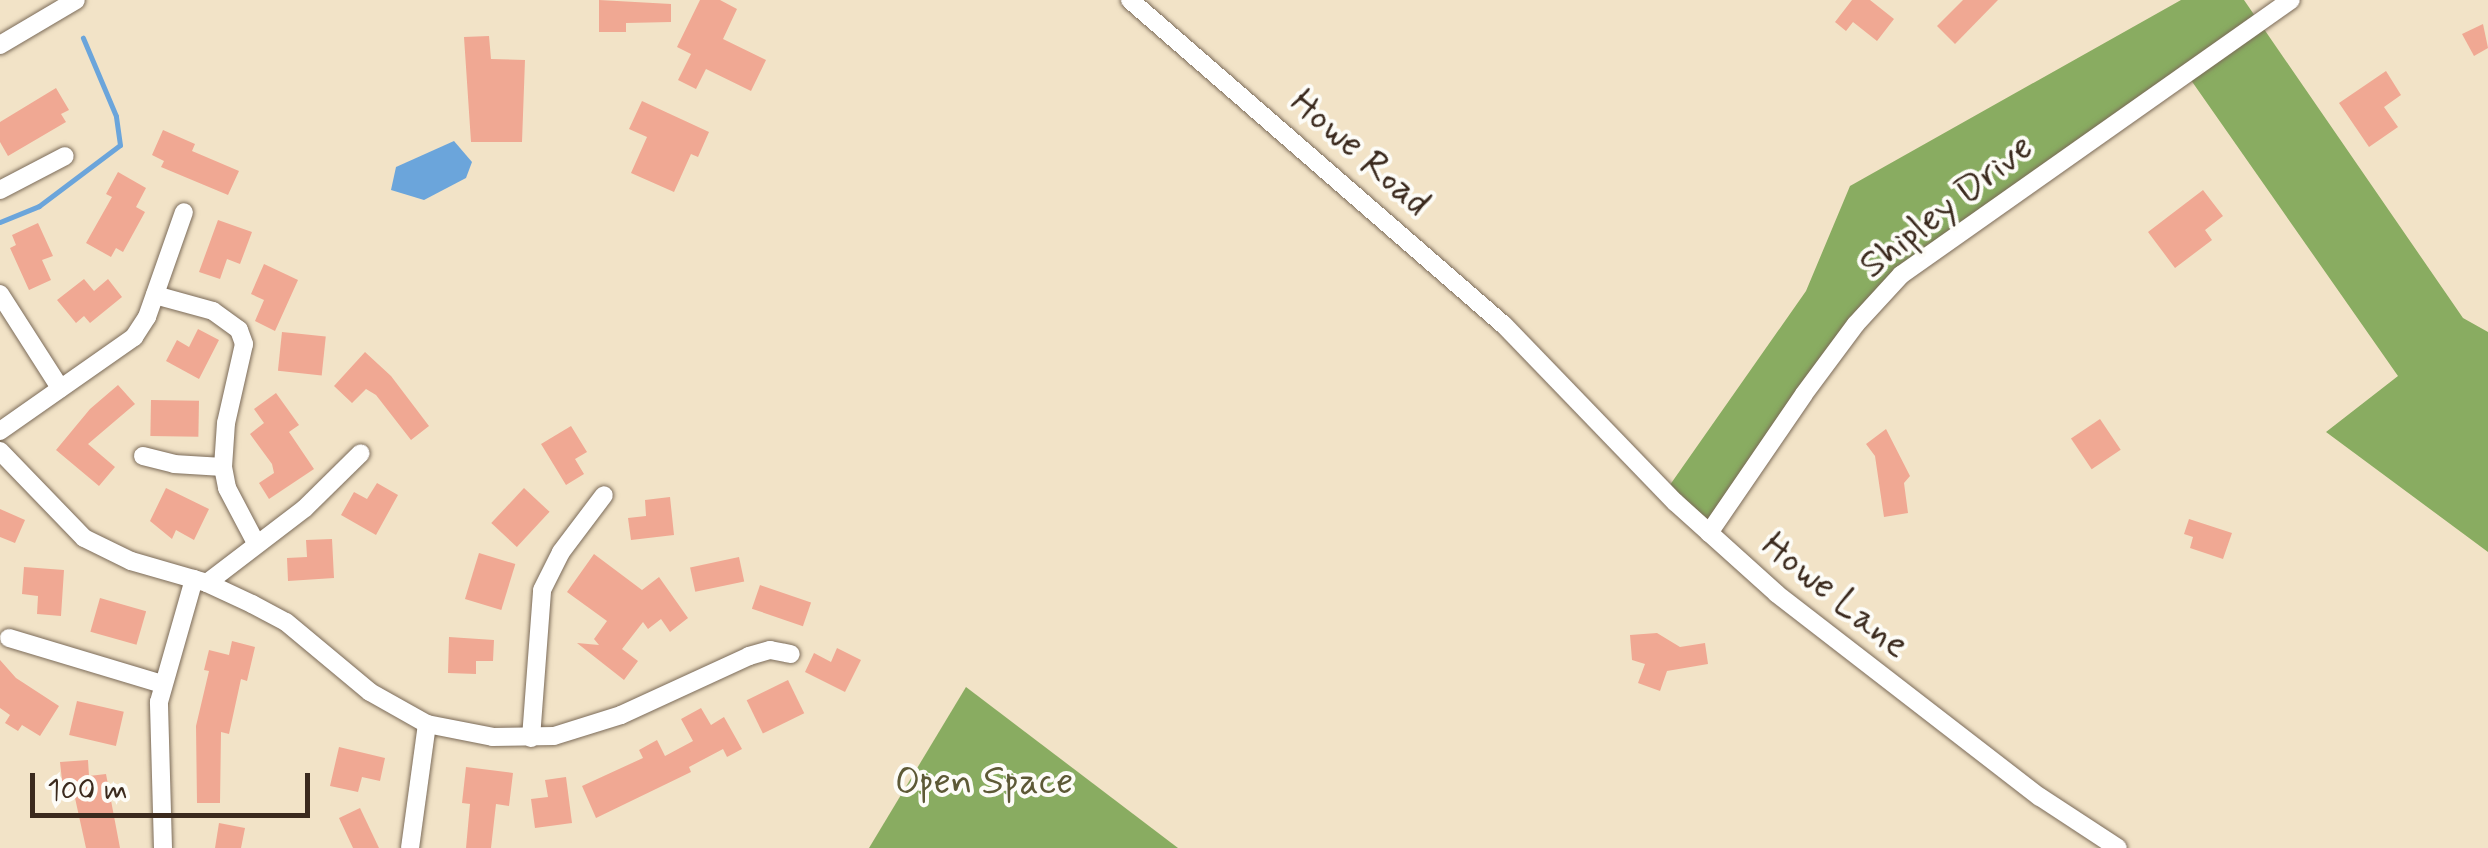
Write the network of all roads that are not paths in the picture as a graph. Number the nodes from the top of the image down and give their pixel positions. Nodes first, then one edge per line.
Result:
1 (76, 0) edge
2 (1130, 0) edge
3 (2291, 0) edge
4 (0, 45) edge
5 (64, 156) dead end
6 (0, 190) edge
7 (184, 212) dead end
8 (0, 294) edge
9 (155, 295) junction
10 (1542, 360) joint
11 (60, 388) junction
12 (0, 431) edge
13 (0, 451) edge
14 (362, 453) dead end
15 (143, 456) dead end
16 (223, 466) junction
17 (604, 495) dead end
18 (1709, 533) junction
19 (256, 543) junction
20 (201, 581) junction
21 (10, 638) dead end
22 (791, 654) dead end
23 (162, 684) junction
24 (428, 724) junction
25 (531, 738) junction
26 (163, 848) edge
27 (410, 848) edge
28 (2118, 848) edge

1 - 4 street
2 - 10 street, Howe Road
3 - 18 street, Shipley Drive
5 - 6 street
7 - 9 street
8 - 11 street
9 - 11 street
9 - 16 street
10 - 18 street, Howe Lane
11 - 12 street
13 - 20 street
14 - 19 street
15 - 16 street
16 - 19 street
17 - 25 street
18 - 28 street, Howe Lane
19 - 20 street
20 - 23 street
20 - 24 street
21 - 23 street
22 - 25 street
23 - 26 street
24 - 25 street
24 - 27 street

